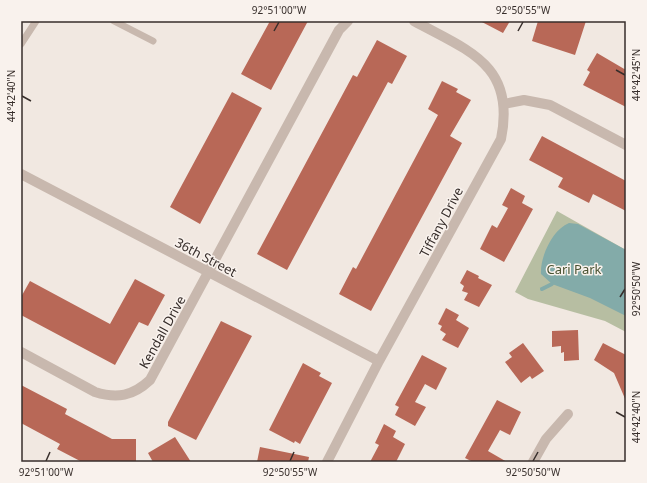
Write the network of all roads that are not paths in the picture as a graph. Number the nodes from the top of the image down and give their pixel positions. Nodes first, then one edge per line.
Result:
1 (36, 21) edge
2 (114, 21) edge
3 (348, 21) edge
4 (414, 21) edge
5 (153, 42) dead end
6 (21, 44) edge
7 (504, 104) junction
8 (626, 145) edge
9 (21, 174) edge
10 (209, 274) junction
11 (21, 352) edge
12 (379, 361) junction
13 (568, 414) dead end
14 (327, 462) edge
15 (533, 462) edge

1 - 6 lane
2 - 5 lane
3 - 10 street
4 - 7 street, Tiffany Drive
7 - 8 street
7 - 12 street, Tiffany Drive
9 - 10 street, 36th Street
10 - 11 street, Kendall Drive
10 - 12 street, 36th Street
12 - 14 street, Tiffany Drive
13 - 15 street

